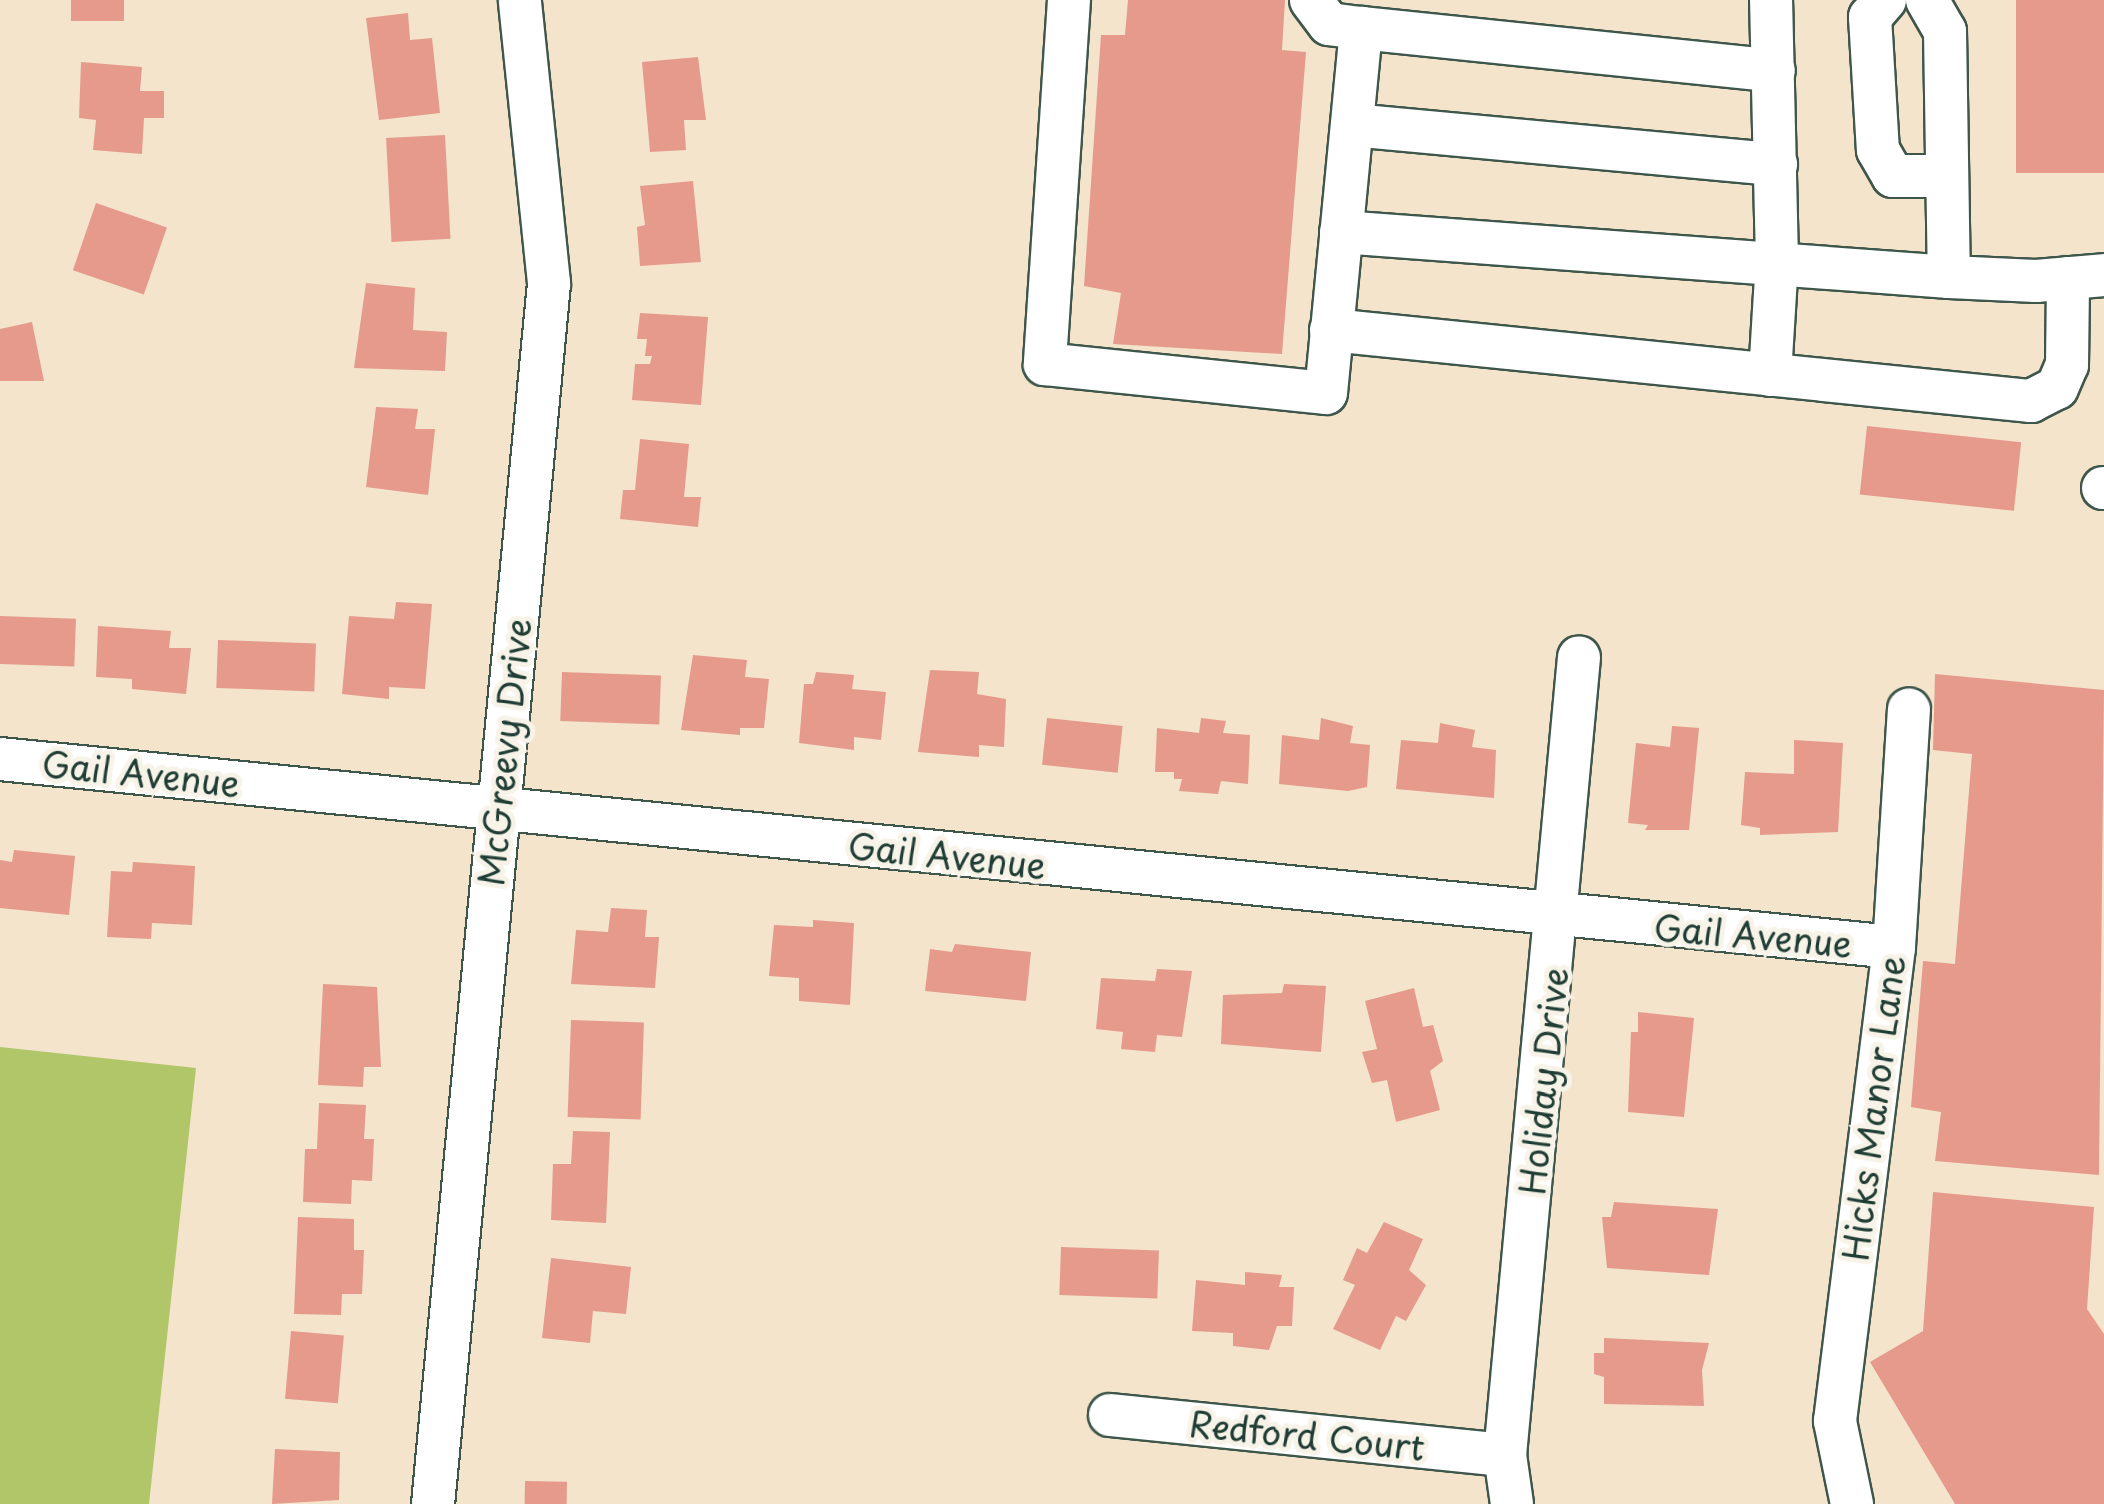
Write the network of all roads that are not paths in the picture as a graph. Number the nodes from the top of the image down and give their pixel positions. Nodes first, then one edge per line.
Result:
1 (520, 0) edge
2 (1069, 0) edge
3 (1311, 0) edge
4 (1771, 0) edge
5 (1927, 0) edge
6 (1879, 2) edge
7 (1361, 28) junction
8 (1774, 71) junction
9 (1352, 125) junction
10 (1776, 164) junction
11 (1947, 176) junction
12 (1341, 232) junction
13 (1777, 262) junction
14 (2086, 276) edge
15 (1949, 277) junction
16 (1331, 330) junction
17 (1770, 375) junction
18 (1579, 657) dead end
19 (1909, 709) dead end
20 (0, 759) edge
21 (497, 809) junction
22 (1559, 918) junction
23 (1894, 947) junction
24 (1110, 1416) dead end
25 (1505, 1455) junction
26 (433, 1504) edge
27 (1512, 1504) edge
28 (1852, 1504) edge

1 - 21 street, McGreevy Drive
2 - 16 street
3 - 7 street
4 - 8 street
5 - 11 street
6 - 11 street
7 - 8 street
7 - 9 street
8 - 10 street
9 - 10 street
9 - 12 street
10 - 13 street
11 - 15 street
12 - 13 street
12 - 16 street
13 - 15 street
13 - 17 street
14 - 15 street
14 - 17 street
16 - 17 street
18 - 22 street, Holiday Drive
19 - 23 street, Hicks Manor Lane
20 - 21 street, Gail Avenue
21 - 22 street, Gail Avenue
21 - 26 street, McGreevy Drive
22 - 23 street, Gail Avenue
22 - 25 street, Holiday Drive
23 - 28 street, Hicks Manor Lane
24 - 25 street, Redford Court
25 - 27 street, Holiday Drive

